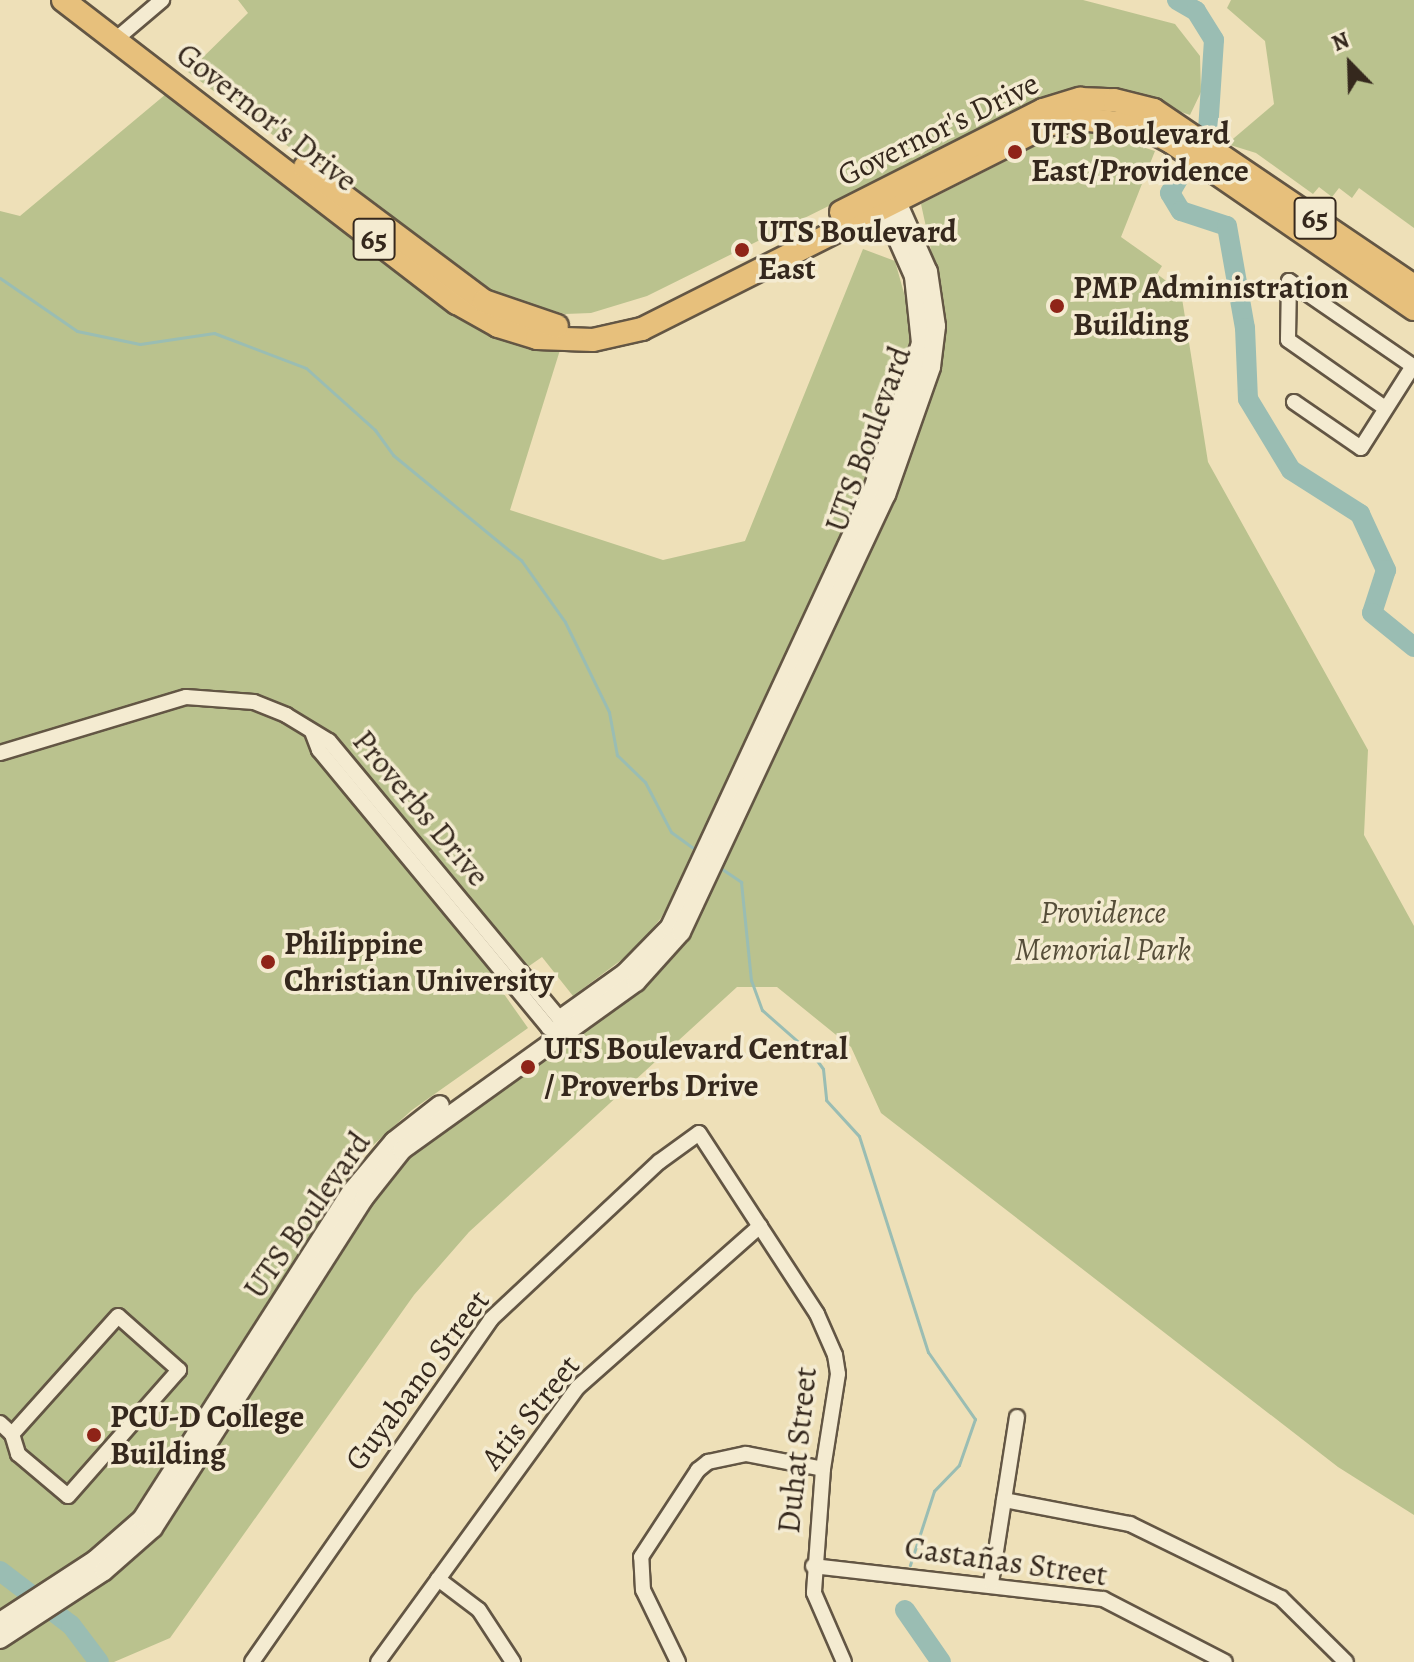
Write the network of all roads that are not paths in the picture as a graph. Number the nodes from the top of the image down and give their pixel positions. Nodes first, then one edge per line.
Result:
1 (63, 0) edge
2 (87, 0) edge
3 (162, 0) edge
4 (121, 36) junction
5 (1213, 162) junction
6 (888, 200) junction
7 (1414, 286) edge
8 (1414, 309) edge
9 (1414, 367) edge
10 (1294, 402) dead end
11 (1385, 408) junction
12 (0, 753) edge
13 (557, 1026) junction
14 (699, 1133) joint
15 (760, 1226) junction
16 (1017, 1417) dead end
17 (0, 1423) edge
18 (12, 1434) junction
19 (823, 1469) junction
20 (1004, 1500) junction
21 (813, 1566) junction
22 (438, 1579) junction
23 (991, 1583) junction
24 (12, 1620) edge
25 (0, 1639) edge
26 (252, 1662) edge
27 (378, 1662) edge
28 (513, 1662) edge
29 (678, 1662) edge
30 (844, 1662) edge
31 (1225, 1662) edge
32 (1346, 1662) edge

1 - 4 highway, Governor's Drive / 65
2 - 4 highway, Governor's Drive / 65
3 - 4 street
4 - 6 highway, Governor's Drive / 65
5 - 6 highway, Governor's Drive / 65
5 - 7 highway, Governor's Drive / 65
5 - 8 highway, Governor's Drive / 65
6 - 13 main road, UTS Boulevard
9 - 11 street
9 - 11 street
10 - 11 street
12 - 13 street, Proverbs Drive
13 - 24 main road, UTS Boulevard
14 - 15 street, Duhat Street
14 - 26 street, Guyabano Street
15 - 19 street, Duhat Street
15 - 22 street, Atis Street
16 - 20 street
17 - 18 street
18 - 18 street
19 - 21 street, Duhat Street
19 - 29 street
20 - 23 street
20 - 32 street
21 - 23 street, Castañas Street
21 - 30 street, Duhat Street
22 - 27 street, Atis Street
22 - 28 street
23 - 31 street, Castañas Street
24 - 25 main road, UTS Boulevard

